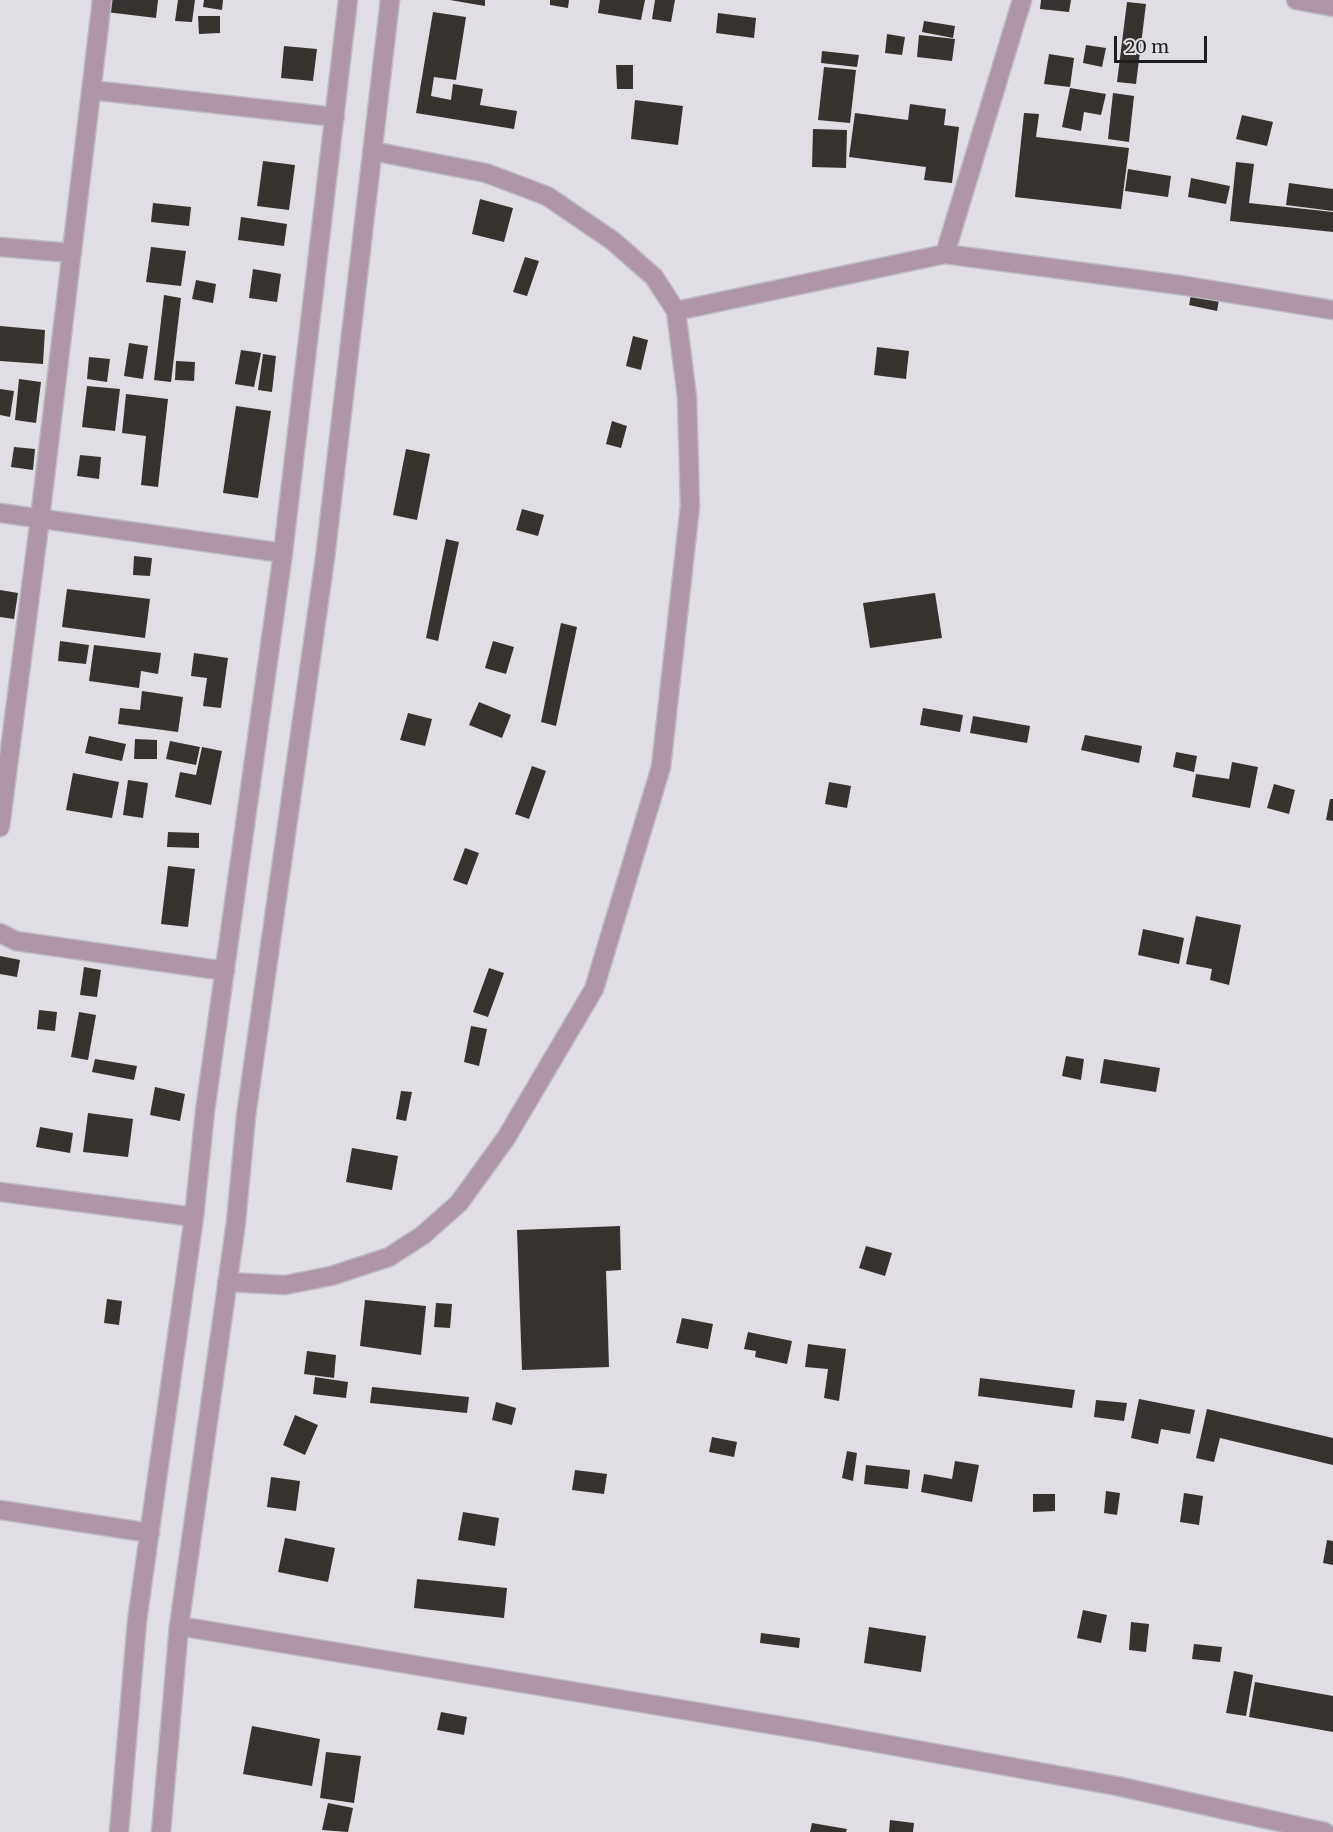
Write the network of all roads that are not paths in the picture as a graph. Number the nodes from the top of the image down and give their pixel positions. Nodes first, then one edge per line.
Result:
1 (102, 0) edge
2 (348, 0) edge
3 (390, 0) edge
4 (1022, 0) edge
5 (1296, 0) edge
6 (1333, 7) edge
7 (91, 90) junction
8 (334, 117) junction
9 (372, 151) junction
10 (0, 247) edge
11 (72, 253) junction
12 (945, 254) junction
13 (1333, 310) edge
14 (676, 311) junction
15 (0, 513) edge
16 (40, 518) junction
17 (283, 553) junction
18 (0, 827) edge
19 (0, 933) edge
20 (225, 971) junction
21 (0, 1192) edge
22 (194, 1217) junction
23 (227, 1282) junction
24 (0, 1510) edge
25 (150, 1533) junction
26 (179, 1626) junction
27 (119, 1832) edge
28 (161, 1832) edge
29 (1325, 1832) edge

1 - 7 street
2 - 8 street
3 - 9 street
4 - 12 street
5 - 6 street
7 - 8 street
7 - 11 street
8 - 17 street
9 - 14 street
9 - 23 street
10 - 11 street
11 - 16 street
12 - 13 street
12 - 14 street
14 - 23 street
15 - 16 street
16 - 17 street
16 - 18 street
17 - 20 street
19 - 20 street
20 - 22 street
21 - 22 street
22 - 25 street
23 - 26 street
24 - 25 street
25 - 27 street
26 - 28 street
26 - 29 street

